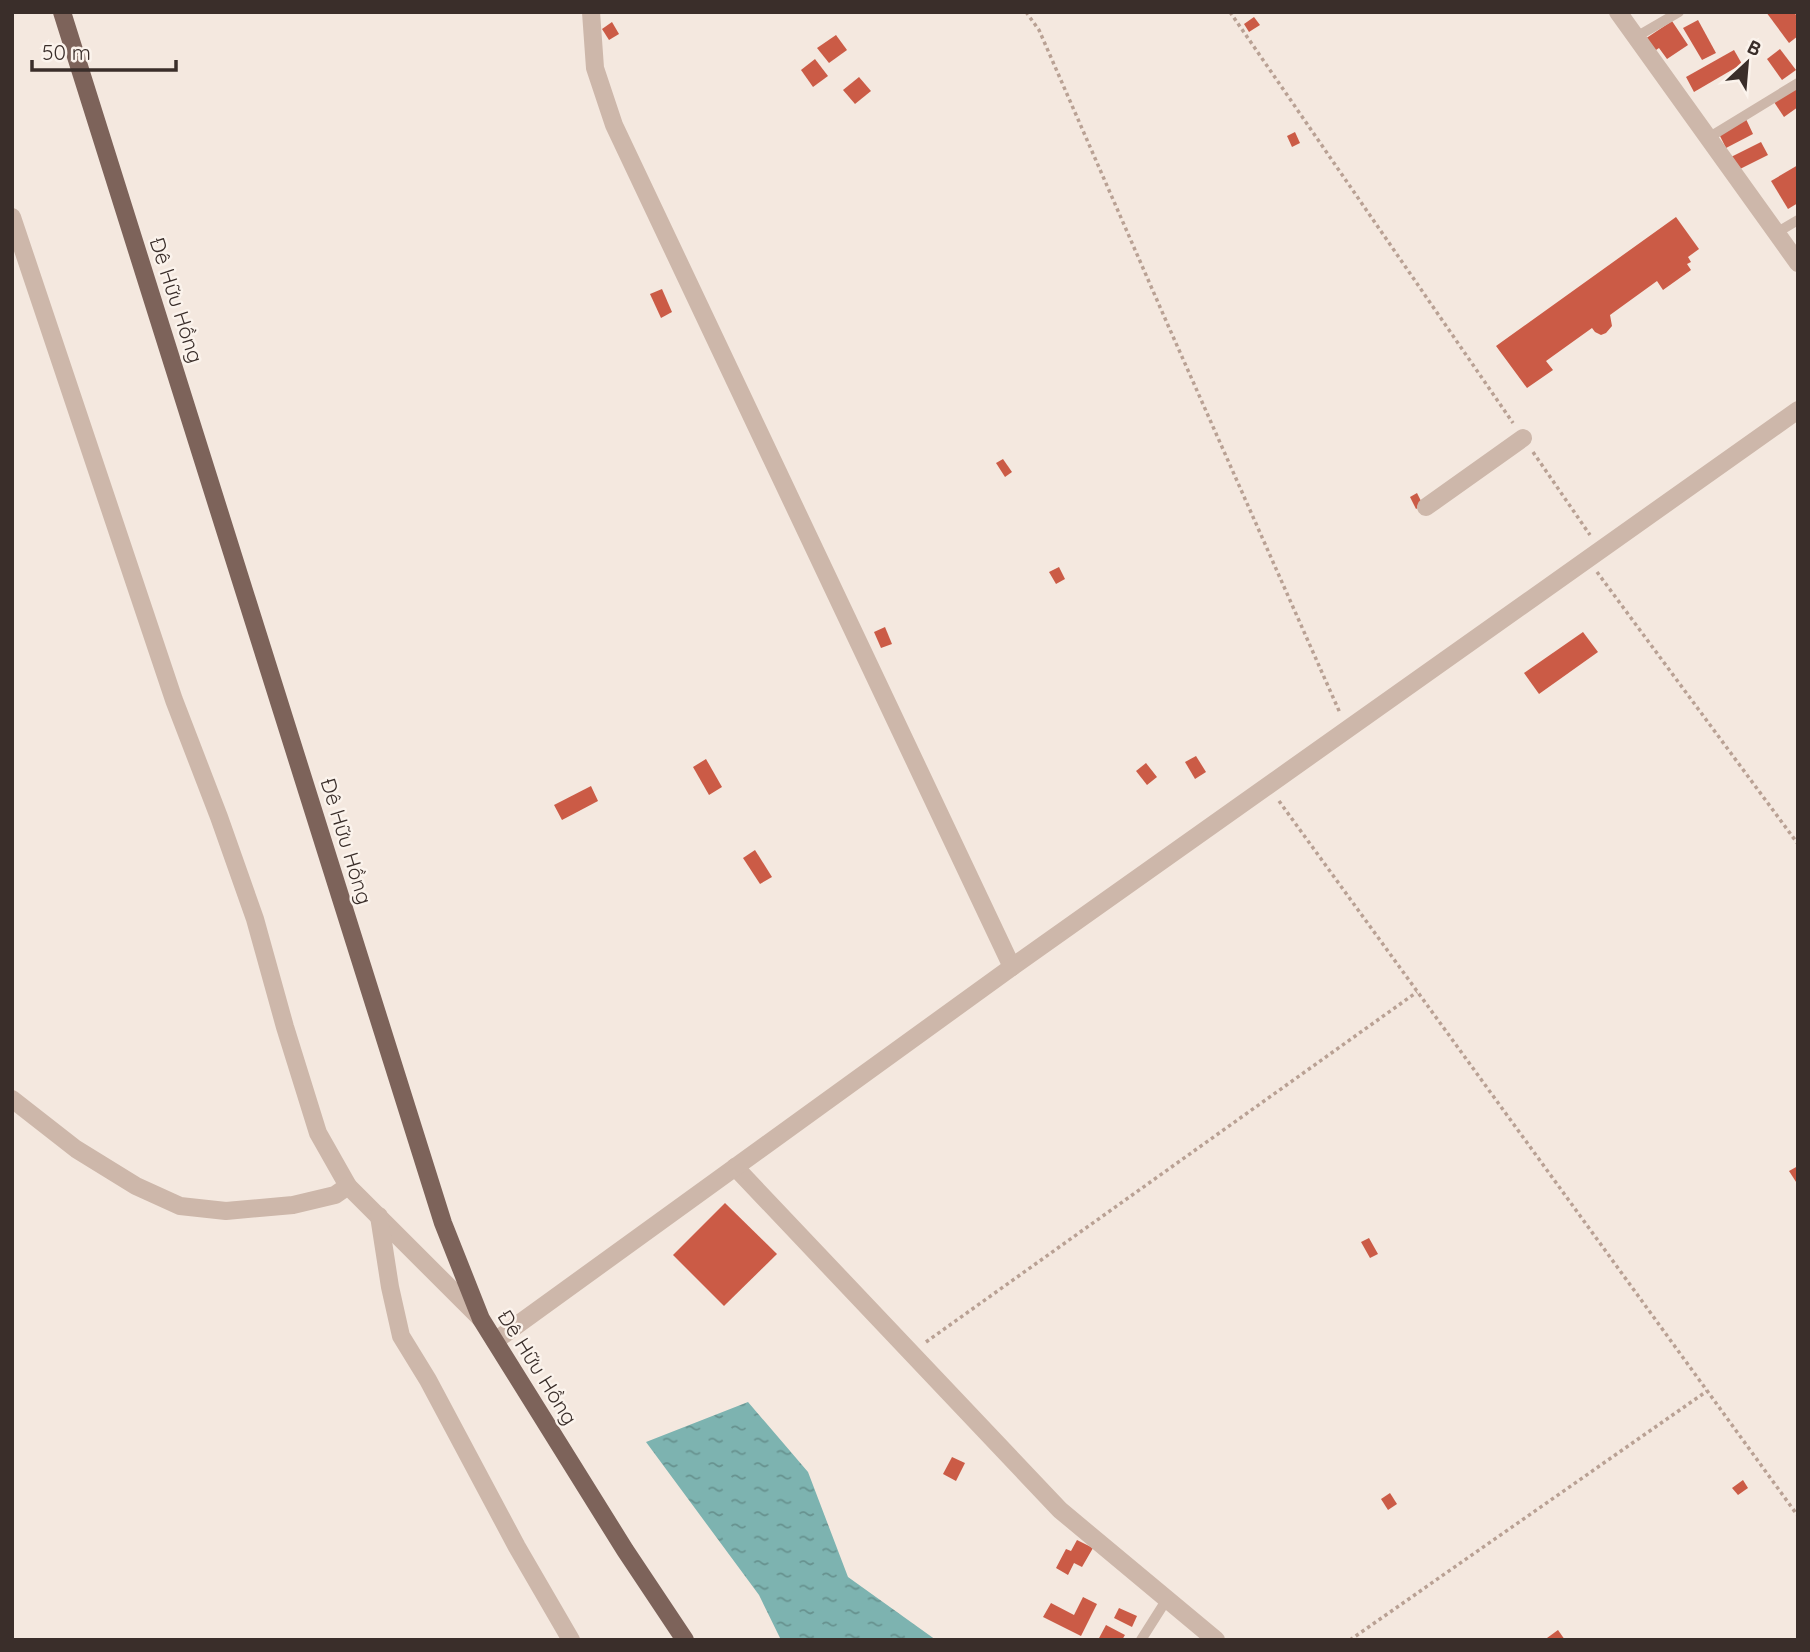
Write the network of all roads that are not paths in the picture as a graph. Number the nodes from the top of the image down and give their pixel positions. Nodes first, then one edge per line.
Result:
1 (62, 12) edge
2 (592, 12) edge
3 (1618, 12) edge
4 (1679, 12) edge
5 (1636, 37) junction
6 (1798, 83) edge
7 (1708, 138) junction
8 (12, 217) edge
9 (1798, 220) edge
10 (1776, 233) junction
11 (1798, 262) edge
12 (1798, 410) edge
13 (1523, 438) road end
14 (1426, 507) dead end
15 (1012, 967) junction
16 (12, 1099) edge
17 (735, 1167) junction
18 (348, 1186) junction
19 (379, 1216) junction
20 (481, 1319) junction
21 (495, 1341) junction
22 (1167, 1599) junction
23 (571, 1640) edge
24 (685, 1640) edge
25 (1141, 1640) edge
26 (1216, 1640) edge

1 - 20 main road, Đê Hữu Hồng
2 - 15 street
3 - 5 street
4 - 5 lane
5 - 7 street
6 - 7 lane
7 - 10 street
8 - 18 street
9 - 10 lane
10 - 11 street
12 - 15 street
13 - 14 street
15 - 17 street
16 - 18 street
17 - 21 street
17 - 22 street
18 - 19 street
19 - 20 street
19 - 23 street
20 - 21 main road, Đê Hữu Hồng
21 - 24 main road, Đê Hữu Hồng
22 - 25 lane
22 - 26 street

